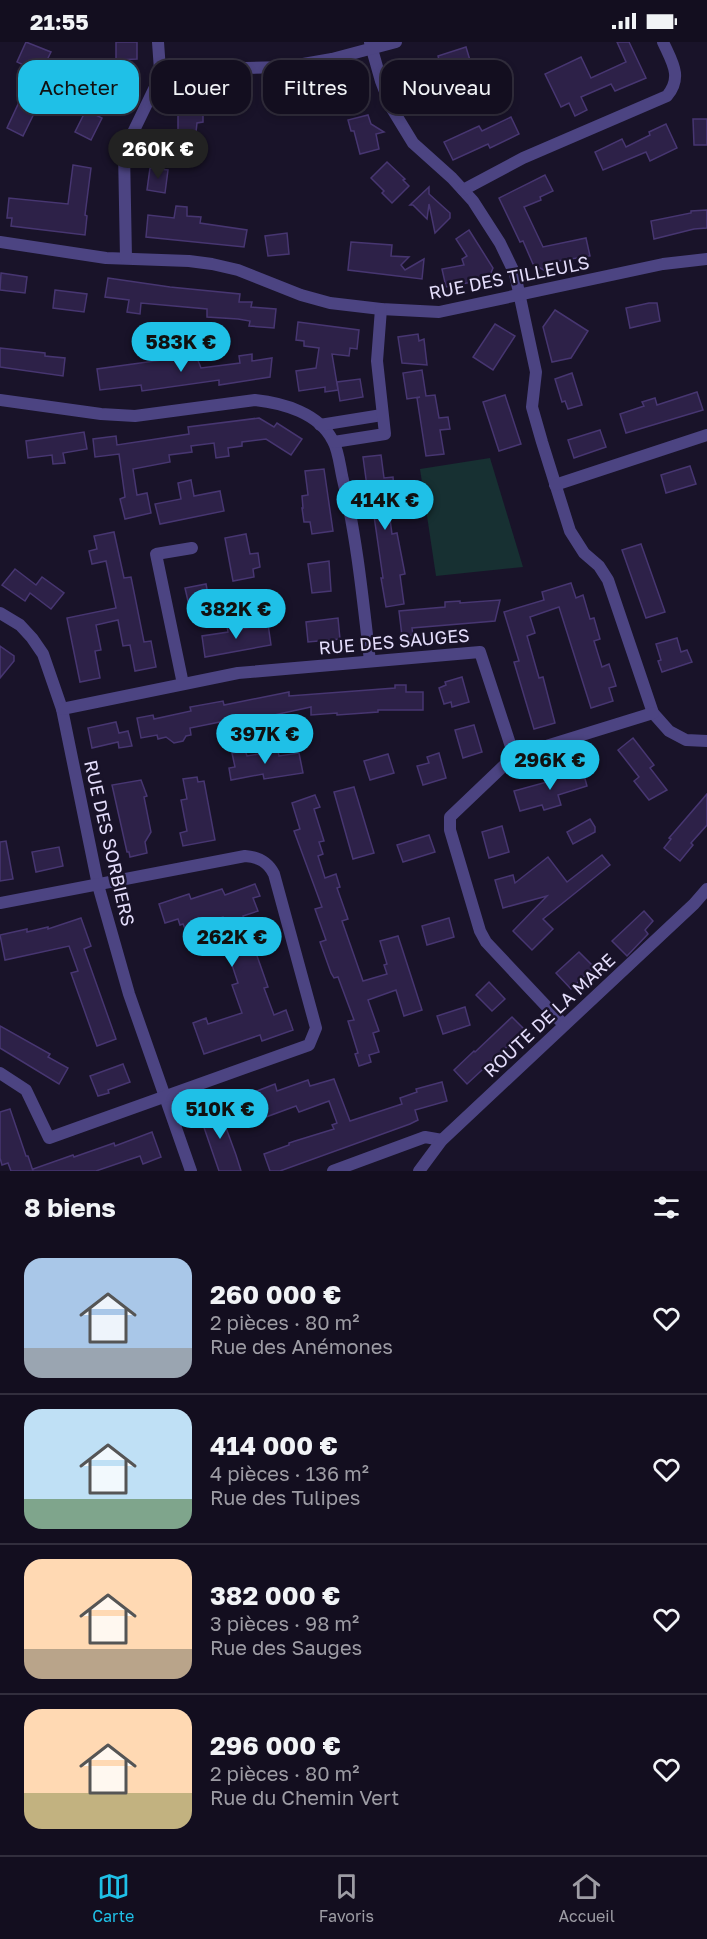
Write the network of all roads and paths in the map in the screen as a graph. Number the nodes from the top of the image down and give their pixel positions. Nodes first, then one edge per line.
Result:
1 (158, 42) edge
2 (396, 42) edge
3 (663, 42) edge
4 (371, 45) edge
5 (159, 60) edge
6 (251, 69) edge
7 (151, 95) edge
8 (463, 190) junction
9 (0, 242) edge
10 (126, 258) junction
11 (707, 259) edge
12 (519, 293) junction
13 (381, 309) junction
14 (0, 400) edge
15 (382, 415) junction
16 (320, 425) junction
17 (707, 435) edge
18 (334, 442) junction
19 (555, 485) junction
20 (192, 548) dead end
21 (0, 613) edge
22 (370, 661) junction
23 (183, 684) junction
24 (62, 709) junction
25 (653, 713) junction
26 (707, 741) edge
27 (514, 756) junction
28 (98, 885) junction
29 (707, 889) edge
30 (0, 903) edge
31 (564, 1025) junction
32 (0, 1073) edge
33 (165, 1097) junction
34 (442, 1140) junction
35 (191, 1171) edge
36 (333, 1171) edge
37 (419, 1171) edge

1 - 5 street
2 - 4 street
3 - 8 street
4 - 6 street
4 - 8 street
7 - 10 street
8 - 12 street
9 - 10 street, RUE DES TILLEULS
10 - 13 street, RUE DES TILLEULS
11 - 12 street, RUE DES TILLEULS
12 - 13 street, RUE DES TILLEULS
12 - 19 street
13 - 15 street
14 - 16 street
15 - 16 street
15 - 18 street
16 - 18 street
17 - 19 street
18 - 22 street
19 - 25 street
20 - 23 street
21 - 24 street, RUE DES SORBIERS
22 - 23 street, RUE DES SAUGES
22 - 27 street, RUE DES SAUGES
23 - 24 street, RUE DES SAUGES
24 - 28 street, RUE DES SORBIERS
25 - 26 street
25 - 27 street
27 - 31 street
28 - 30 street
28 - 33 street, RUE DES SORBIERS
28 - 33 street
29 - 31 street, ROUTE DE LA MARE
31 - 34 street, ROUTE DE LA MARE
32 - 33 street
33 - 35 street, RUE DES SORBIERS
34 - 36 street
34 - 37 street, ROUTE DE LA MARE

